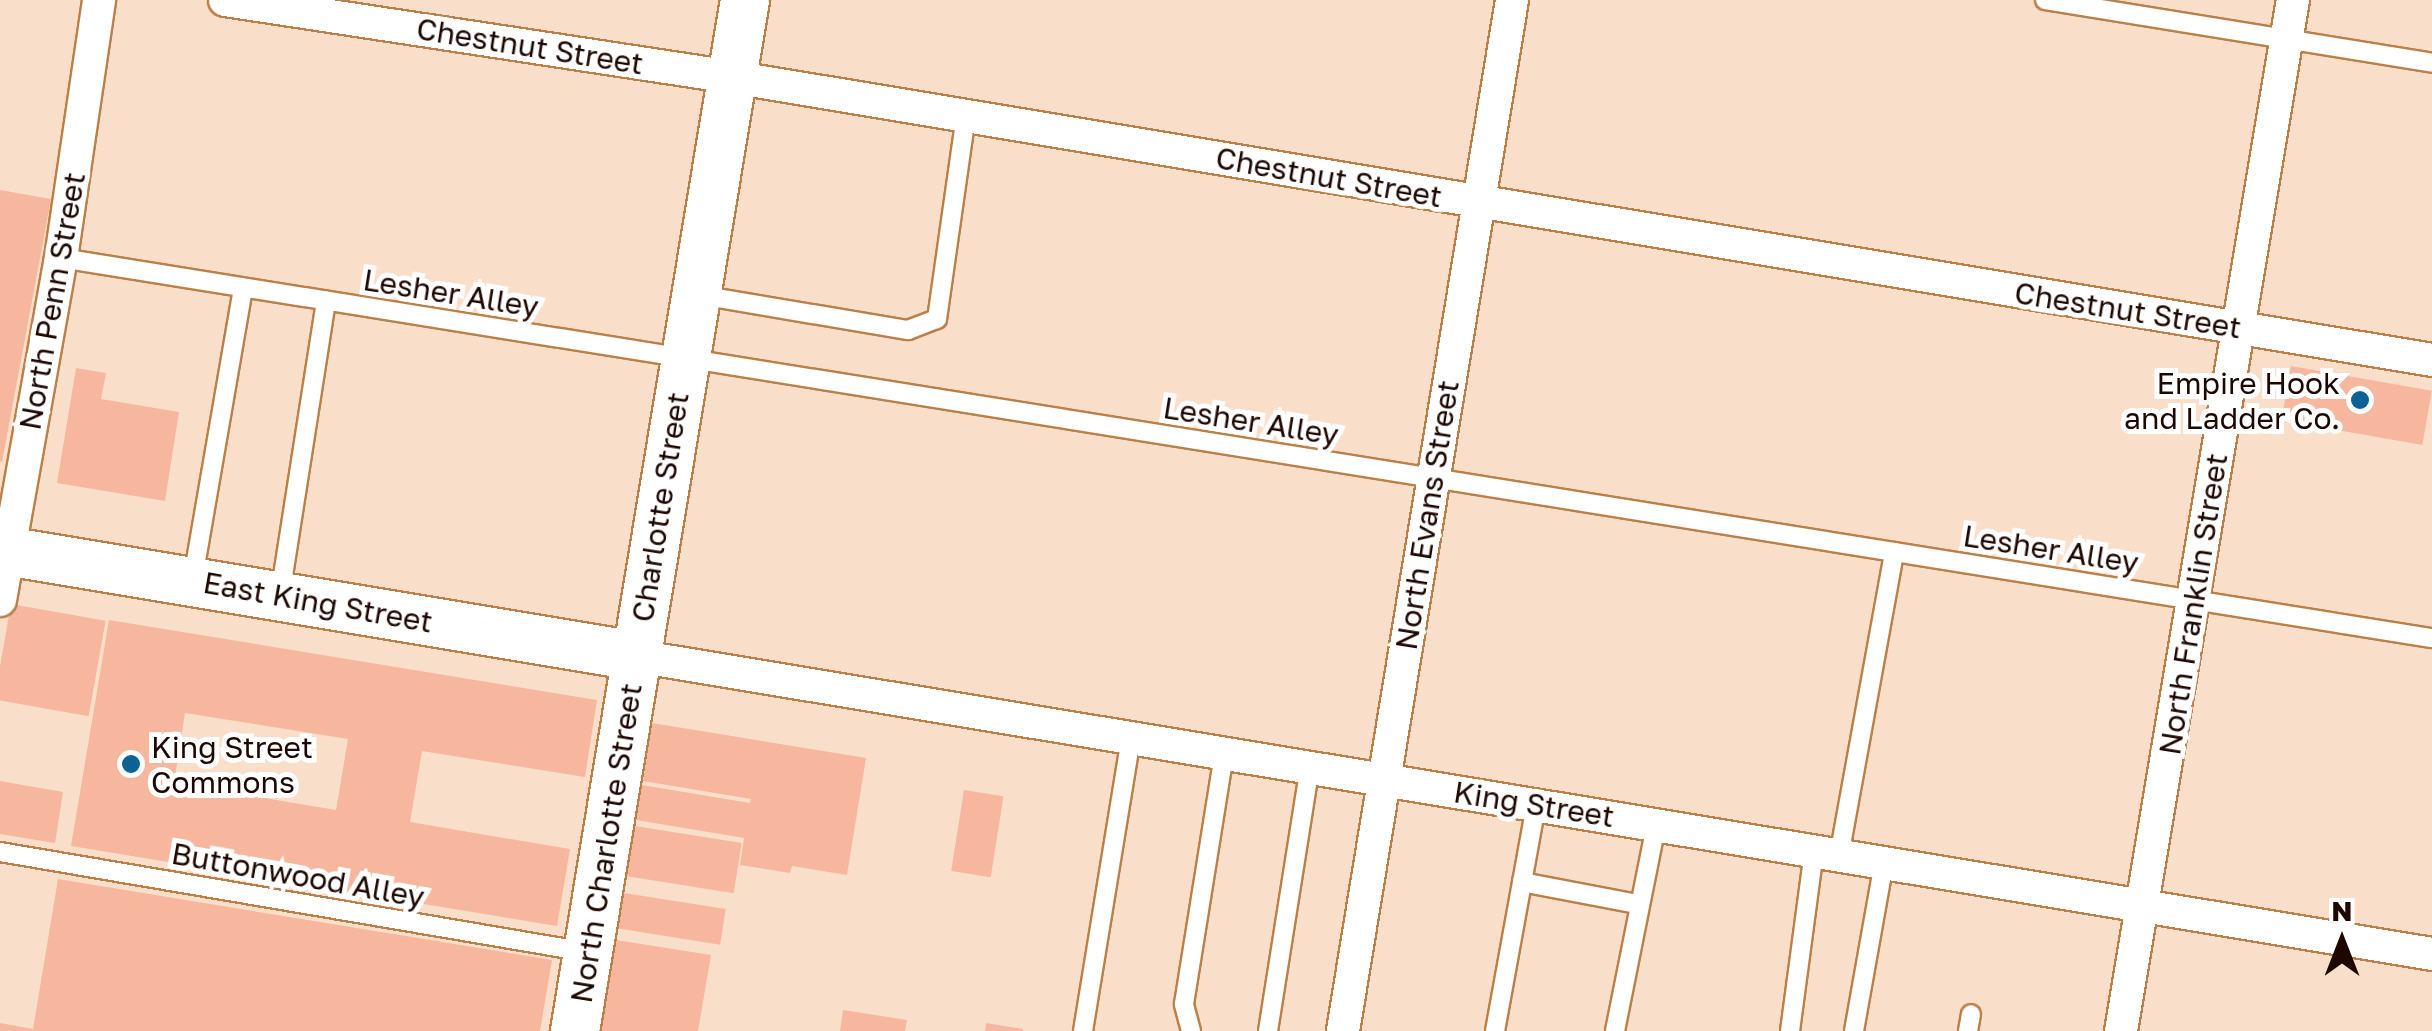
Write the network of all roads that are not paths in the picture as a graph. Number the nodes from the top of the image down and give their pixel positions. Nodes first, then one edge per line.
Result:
1 (98, 0) edge
2 (225, 0) edge
3 (745, 0) edge
4 (1512, 0) edge
5 (2045, 0) edge
6 (2293, 0) edge
7 (2287, 39) junction
8 (2432, 62) edge
9 (732, 77) junction
10 (966, 116) junction
11 (1477, 202) junction
12 (61, 258) junction
13 (243, 288) junction
14 (695, 294) junction
15 (326, 301) junction
16 (2238, 328) junction
17 (684, 358) junction
18 (2432, 360) edge
19 (1434, 479) junction
20 (4, 550) edge
21 (1894, 552) junction
22 (192, 581) junction
23 (280, 596) junction
24 (0, 600) edge
25 (2194, 600) junction
26 (2432, 638) edge
27 (636, 656) junction
28 (1132, 738) junction
29 (1224, 753) junction
30 (1310, 767) junction
31 (1385, 780) junction
32 (1536, 805) junction
33 (1656, 825) junction
34 (0, 852) edge
35 (1826, 853) junction
36 (1884, 863) junction
37 (1522, 882) junction
38 (1638, 904) junction
39 (2144, 906) junction
40 (588, 953) junction
41 (2432, 954) edge
42 (576, 1031) edge
43 (1083, 1031) edge
44 (1191, 1031) edge
45 (1268, 1031) edge
46 (1343, 1031) edge
47 (1495, 1031) edge
48 (1616, 1031) edge
49 (1790, 1031) edge
50 (1854, 1031) edge
51 (2121, 1031) edge

1 - 12 street, North Penn Street
2 - 9 street, Chestnut Street
3 - 9 main road
4 - 11 street, North Evans Street
5 - 7 lane
6 - 7 street, North Franklin Street
7 - 8 lane
7 - 16 street, North Franklin Street
9 - 10 street, Chestnut Street
9 - 14 main road
10 - 11 street, Chestnut Street
10 - 14 lane
11 - 16 street, Chestnut Street
11 - 19 street, North Evans Street
12 - 13 lane, Lesher Alley
12 - 20 street, North Penn Street
13 - 15 lane, Lesher Alley
13 - 22 lane
14 - 17 main road
15 - 17 lane, Lesher Alley
15 - 23 lane
16 - 18 street, Chestnut Street
16 - 25 street, North Franklin Street
17 - 19 lane, Lesher Alley
17 - 27 main road, Charlotte Street
19 - 21 lane, Lesher Alley
19 - 31 street, North Evans Street
20 - 22 main road, East King Street
20 - 24 street, North Penn Street
21 - 25 lane, Lesher Alley
21 - 35 lane
22 - 23 main road, East King Street
23 - 27 main road, East King Street
25 - 26 lane, Lesher Alley
25 - 39 street, North Franklin Street
27 - 28 street, King Street
27 - 40 main road, North Charlotte Street
28 - 29 street, King Street
28 - 43 lane
29 - 30 street, King Street
29 - 44 lane
30 - 31 street, King Street
30 - 45 lane
31 - 32 street, King Street
31 - 46 street, North Evans Street
32 - 33 street, King Street
32 - 37 lane
33 - 35 street, King Street
33 - 38 lane
34 - 40 lane, Buttonwood Alley
35 - 36 street, King Street
35 - 49 lane
36 - 39 street, King Street
36 - 50 lane
37 - 38 lane
37 - 47 lane
38 - 48 lane
39 - 41 street, King Street
39 - 51 street, North Franklin Street
40 - 42 main road, North Charlotte Street

